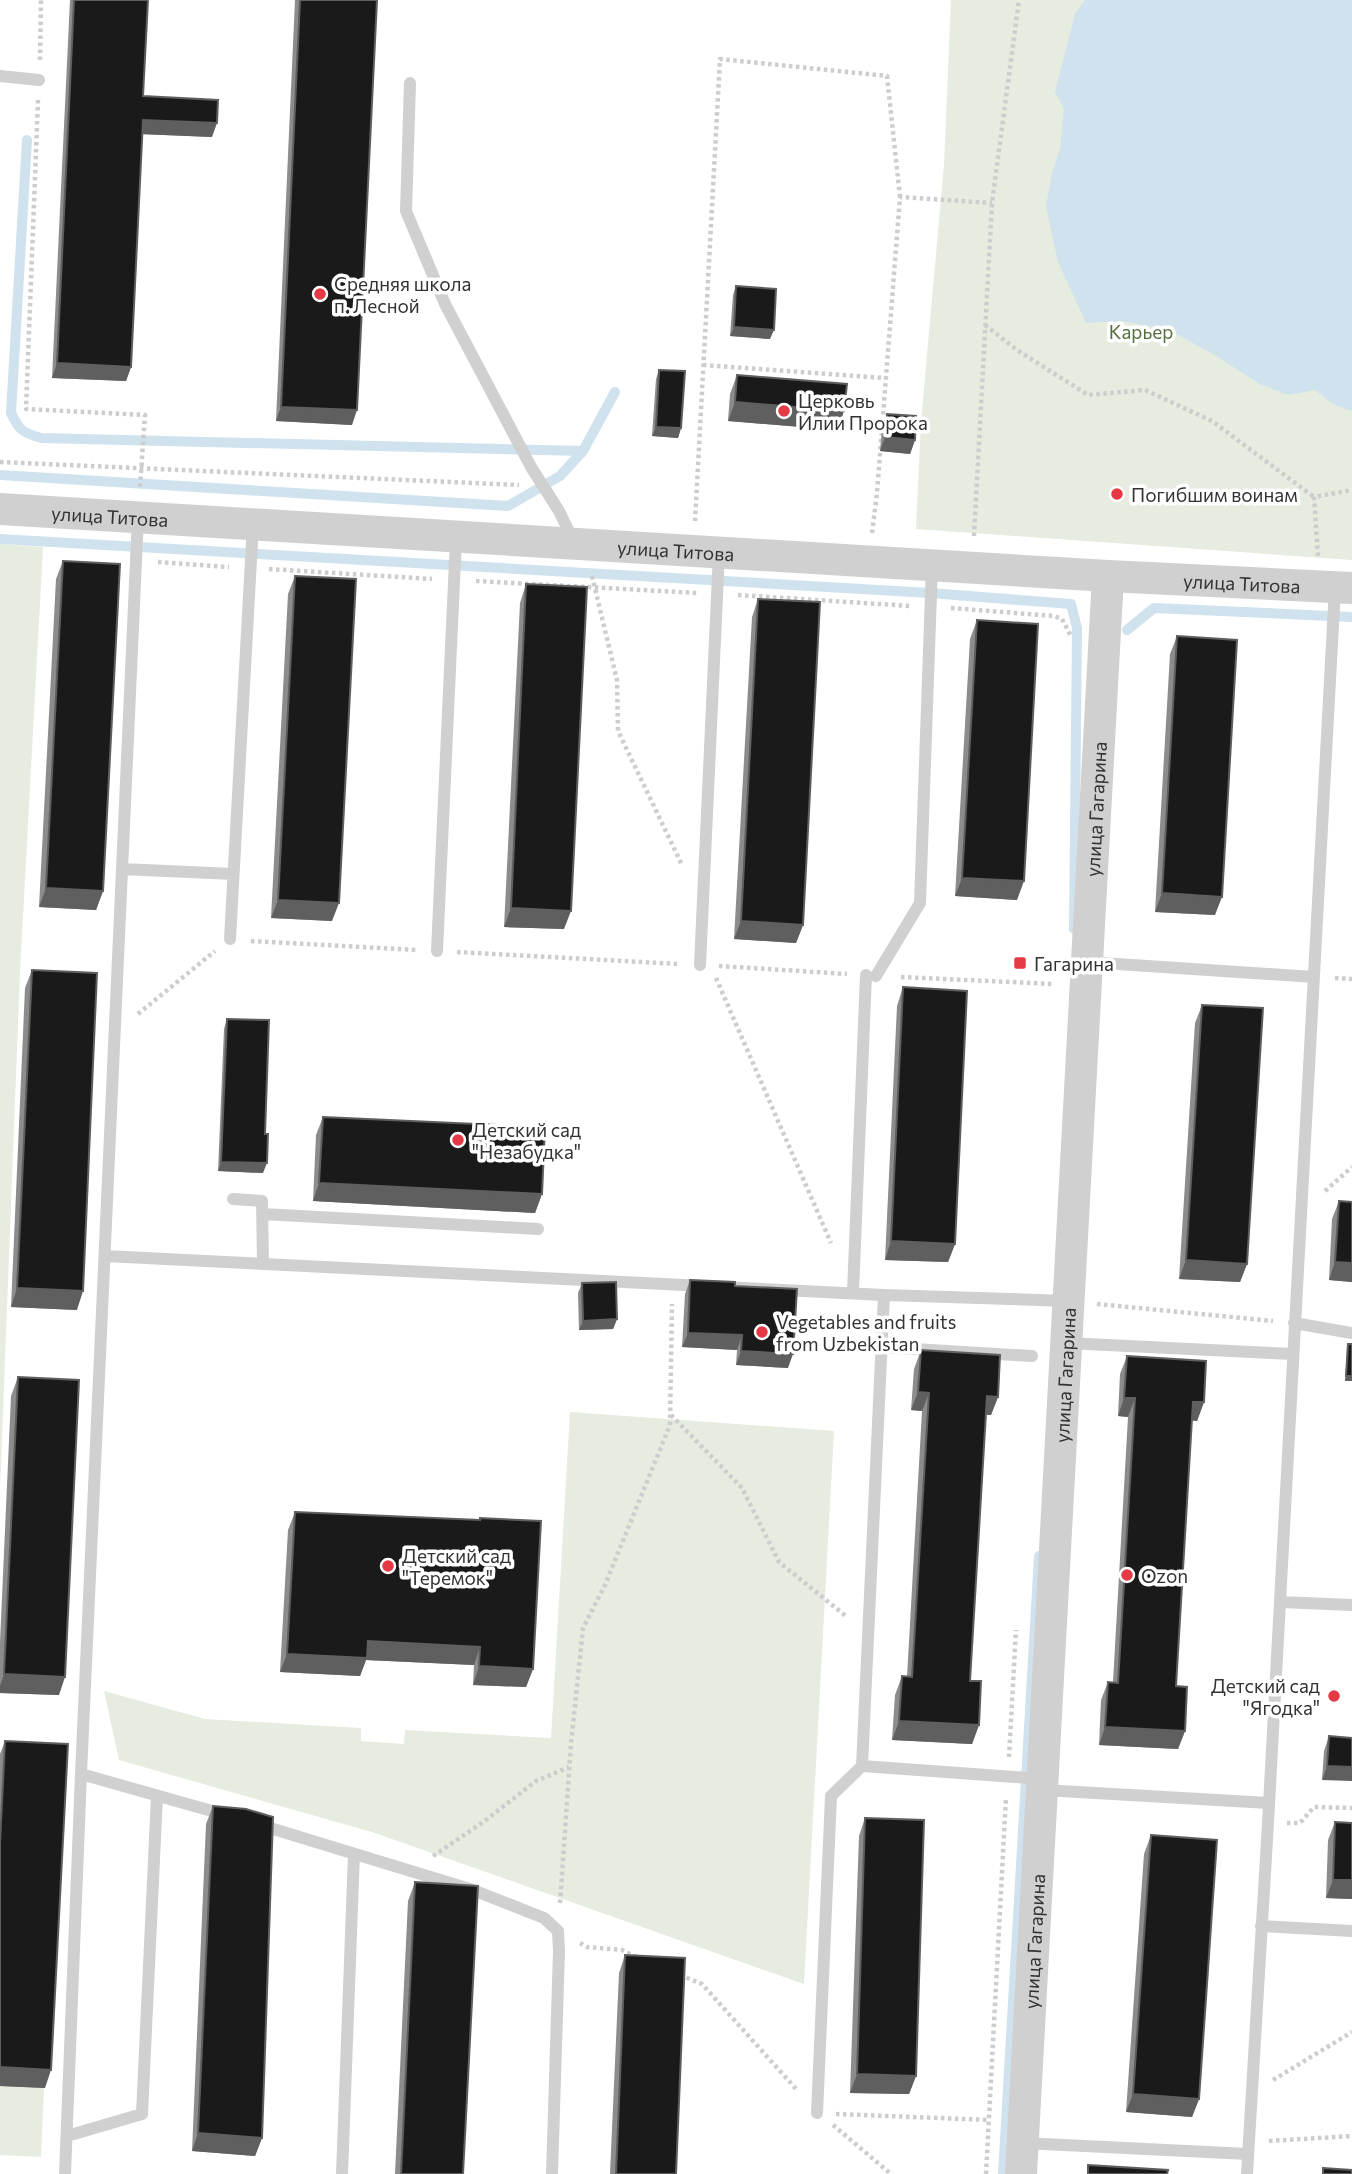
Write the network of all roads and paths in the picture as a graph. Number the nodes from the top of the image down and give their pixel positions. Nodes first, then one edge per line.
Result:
1 (41, 0) edge
2 (1019, 0) edge
3 (0, 76) edge
4 (39, 80) junction
5 (410, 83) dead end
6 (900, 197) junction
7 (992, 203) junction
8 (985, 325) junction
9 (703, 365) junction
10 (886, 378) junction
11 (0, 462) edge
12 (142, 467) junction
13 (141, 476) dead end
14 (544, 486) junction
15 (1352, 490) edge
16 (1314, 497) junction
17 (0, 509) edge
18 (138, 517) junction
19 (694, 523) dead end
20 (253, 524) junction
21 (872, 536) dead end
22 (974, 536) dead end
23 (456, 537) junction
24 (575, 544) junction
25 (719, 553) junction
26 (1319, 558) dead end
27 (136, 561) junction
28 (932, 566) junction
29 (250, 568) junction
30 (1108, 576) junction
31 (592, 578) dead end
32 (454, 580) junction
33 (596, 587) junction
34 (1344, 587) edge
35 (717, 594) junction
36 (930, 607) junction
37 (1072, 642) dead end
38 (122, 869) junction
39 (233, 874) junction
40 (703, 909) junction
41 (230, 940) junction
42 (437, 951) junction
43 (1087, 962) junction
44 (700, 965) joint
45 (1055, 972) dead end
46 (871, 975) junction
47 (1314, 977) junction
48 (115, 1033) junction
49 (233, 1199) dead end
50 (263, 1214) junction
51 (538, 1229) dead end
52 (105, 1256) junction
53 (263, 1264) junction
54 (672, 1283) junction
55 (853, 1292) junction
56 (884, 1294) junction
57 (1068, 1301) junction
58 (1294, 1323) junction
59 (1352, 1334) edge
60 (1066, 1343) junction
61 (881, 1347) junction
62 (1293, 1354) junction
63 (1032, 1356) dead end
64 (670, 1415) junction
65 (1280, 1602) junction
66 (1352, 1605) edge
67 (1016, 1627) dead end
68 (868, 1634) junction
69 (862, 1766) junction
70 (569, 1767) junction
71 (81, 1774) junction
72 (1008, 1776) junction
73 (1042, 1784) junction
74 (157, 1796) junction
75 (1269, 1803) junction
76 (1352, 1808) edge
77 (1268, 1823) junction
78 (354, 1854) junction
79 (410, 1871) junction
80 (1261, 1926) junction
81 (558, 1931) junction
82 (1352, 1931) edge
83 (645, 1960) edge
84 (679, 1974) edge
85 (1352, 2032) edge
86 (1252, 2093) junction
87 (817, 2113) junction
88 (989, 2120) junction
89 (67, 2136) junction
90 (1352, 2136) edge
91 (1249, 2147) junction
92 (1022, 2159) edge
93 (65, 2174) edge
94 (342, 2174) edge
95 (552, 2174) edge
96 (891, 2174) edge
97 (986, 2174) edge
98 (1247, 2174) edge

1 - 4 path
2 - 7 path
3 - 4 lane
4 - 12 path
5 - 14 lane
6 - 7 path
6 - 9 path
6 - 10 path
7 - 8 path
8 - 16 path
8 - 22 path
9 - 10 path
9 - 19 path
10 - 21 path
11 - 12 path
12 - 13 path
12 - 14 path
14 - 24 lane
15 - 16 path
16 - 26 path
17 - 18 street, улица Титова
18 - 20 street, улица Титова
18 - 27 lane
20 - 23 street, улица Титова
20 - 29 lane
23 - 24 street, улица Титова
23 - 32 lane
24 - 25 street, улица Титова
25 - 28 street, улица Титова
25 - 35 lane
27 - 29 path
27 - 38 lane
28 - 30 street, улица Титова
28 - 36 lane
29 - 32 path
29 - 39 lane
30 - 34 street, улица Титова
30 - 43 street, улица Гагарина
31 - 33 path
32 - 33 path
32 - 42 lane
33 - 35 path
33 - 40 path
34 - 47 lane
35 - 36 path
35 - 40 lane
36 - 37 path
36 - 46 lane
38 - 39 lane
38 - 48 lane
39 - 41 lane
40 - 44 lane
41 - 42 path
41 - 48 path
42 - 44 path
43 - 47 lane
43 - 57 street, улица Гагарина
45 - 46 path
46 - 55 lane
46 - 55 path
47 - 58 lane
48 - 52 lane
49 - 50 lane
50 - 51 lane
50 - 53 lane
52 - 53 lane
52 - 71 lane
53 - 54 lane
54 - 55 lane
54 - 64 path
55 - 56 lane
56 - 57 lane
56 - 61 lane
57 - 58 path
57 - 60 street, улица Гагарина
58 - 59 lane
58 - 62 lane
60 - 62 lane
60 - 73 street, улица Гагарина
61 - 63 lane
61 - 68 lane
62 - 65 lane
64 - 68 path
64 - 70 path
65 - 66 lane
65 - 75 lane
67 - 72 path
68 - 69 lane
69 - 72 lane
69 - 87 lane
70 - 79 path
70 - 81 path
71 - 74 lane
71 - 89 lane
72 - 73 lane
72 - 88 path
73 - 75 lane
73 - 92 street, улица Гагарина
74 - 78 lane
74 - 89 lane
75 - 77 lane
76 - 77 path
77 - 80 lane
78 - 79 lane
78 - 94 lane
79 - 81 lane
80 - 82 lane
80 - 86 lane
81 - 83 path
81 - 95 lane
84 - 87 path
85 - 86 path
86 - 91 lane
87 - 88 path
87 - 96 path
88 - 97 path
89 - 93 lane
90 - 91 path
91 - 92 lane
91 - 98 lane

